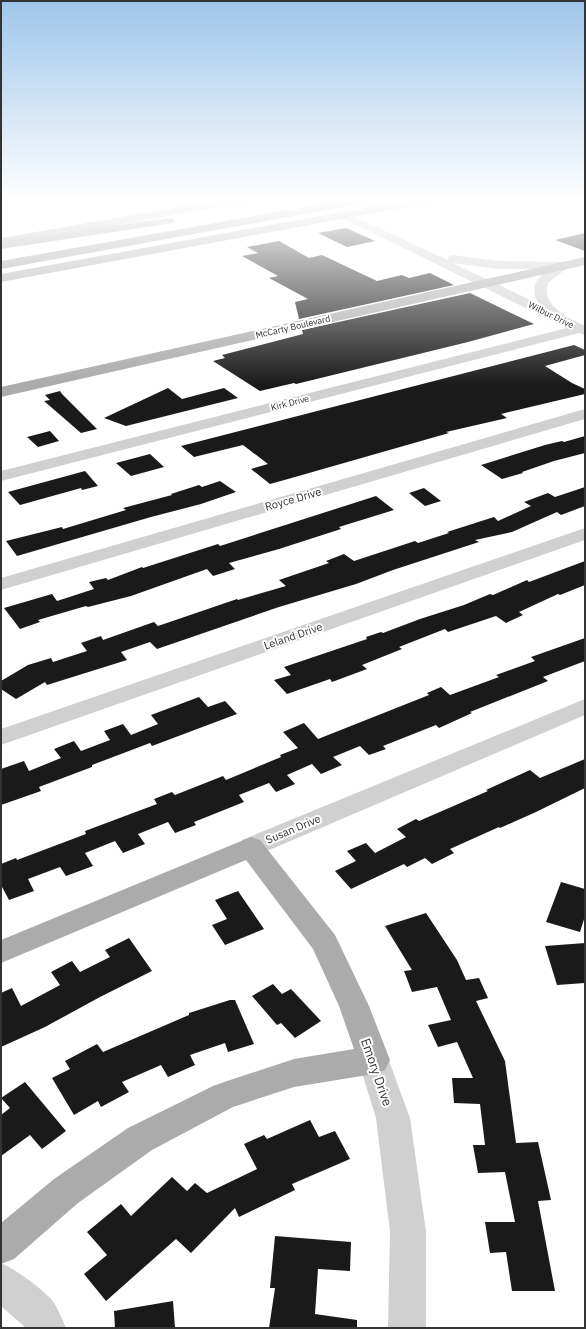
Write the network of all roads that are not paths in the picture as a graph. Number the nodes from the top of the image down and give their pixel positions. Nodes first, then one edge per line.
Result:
1 (23, 261) edge
2 (68, 261) edge
3 (93, 261) edge
4 (439, 261) edge
5 (464, 261) edge
6 (585, 261) edge
7 (1, 265) edge
8 (563, 265) junction
9 (1, 278) edge
10 (486, 283) junction
11 (560, 319) junction
12 (582, 330) edge
13 (1, 392) edge
14 (585, 414) edge
15 (1, 476) edge
16 (585, 534) edge
17 (1, 584) edge
18 (585, 706) edge
19 (1, 737) edge
20 (251, 847) junction
21 (1, 952) edge
22 (374, 1060) junction
23 (1, 1246) edge
24 (1, 1281) edge
25 (47, 1328) edge
26 (407, 1328) edge

1 - 7 highway
2 - 9 highway
3 - 9 main road
4 - 10 street, Wilbur Drive
5 - 8 street
6 - 8 main road, McCarty Boulevard
8 - 10 main road, McCarty Boulevard
8 - 11 street
10 - 11 street, Wilbur Drive
10 - 13 main road, McCarty Boulevard
11 - 12 street, Wilbur Drive
12 - 15 street, Kirk Drive
14 - 17 street, Royce Drive
16 - 19 street, Leland Drive
18 - 20 street, Susan Drive
20 - 21 main road, Susan Drive
20 - 22 main road, Emory Drive
22 - 23 main road
22 - 26 street, Emory Drive
24 - 25 street

